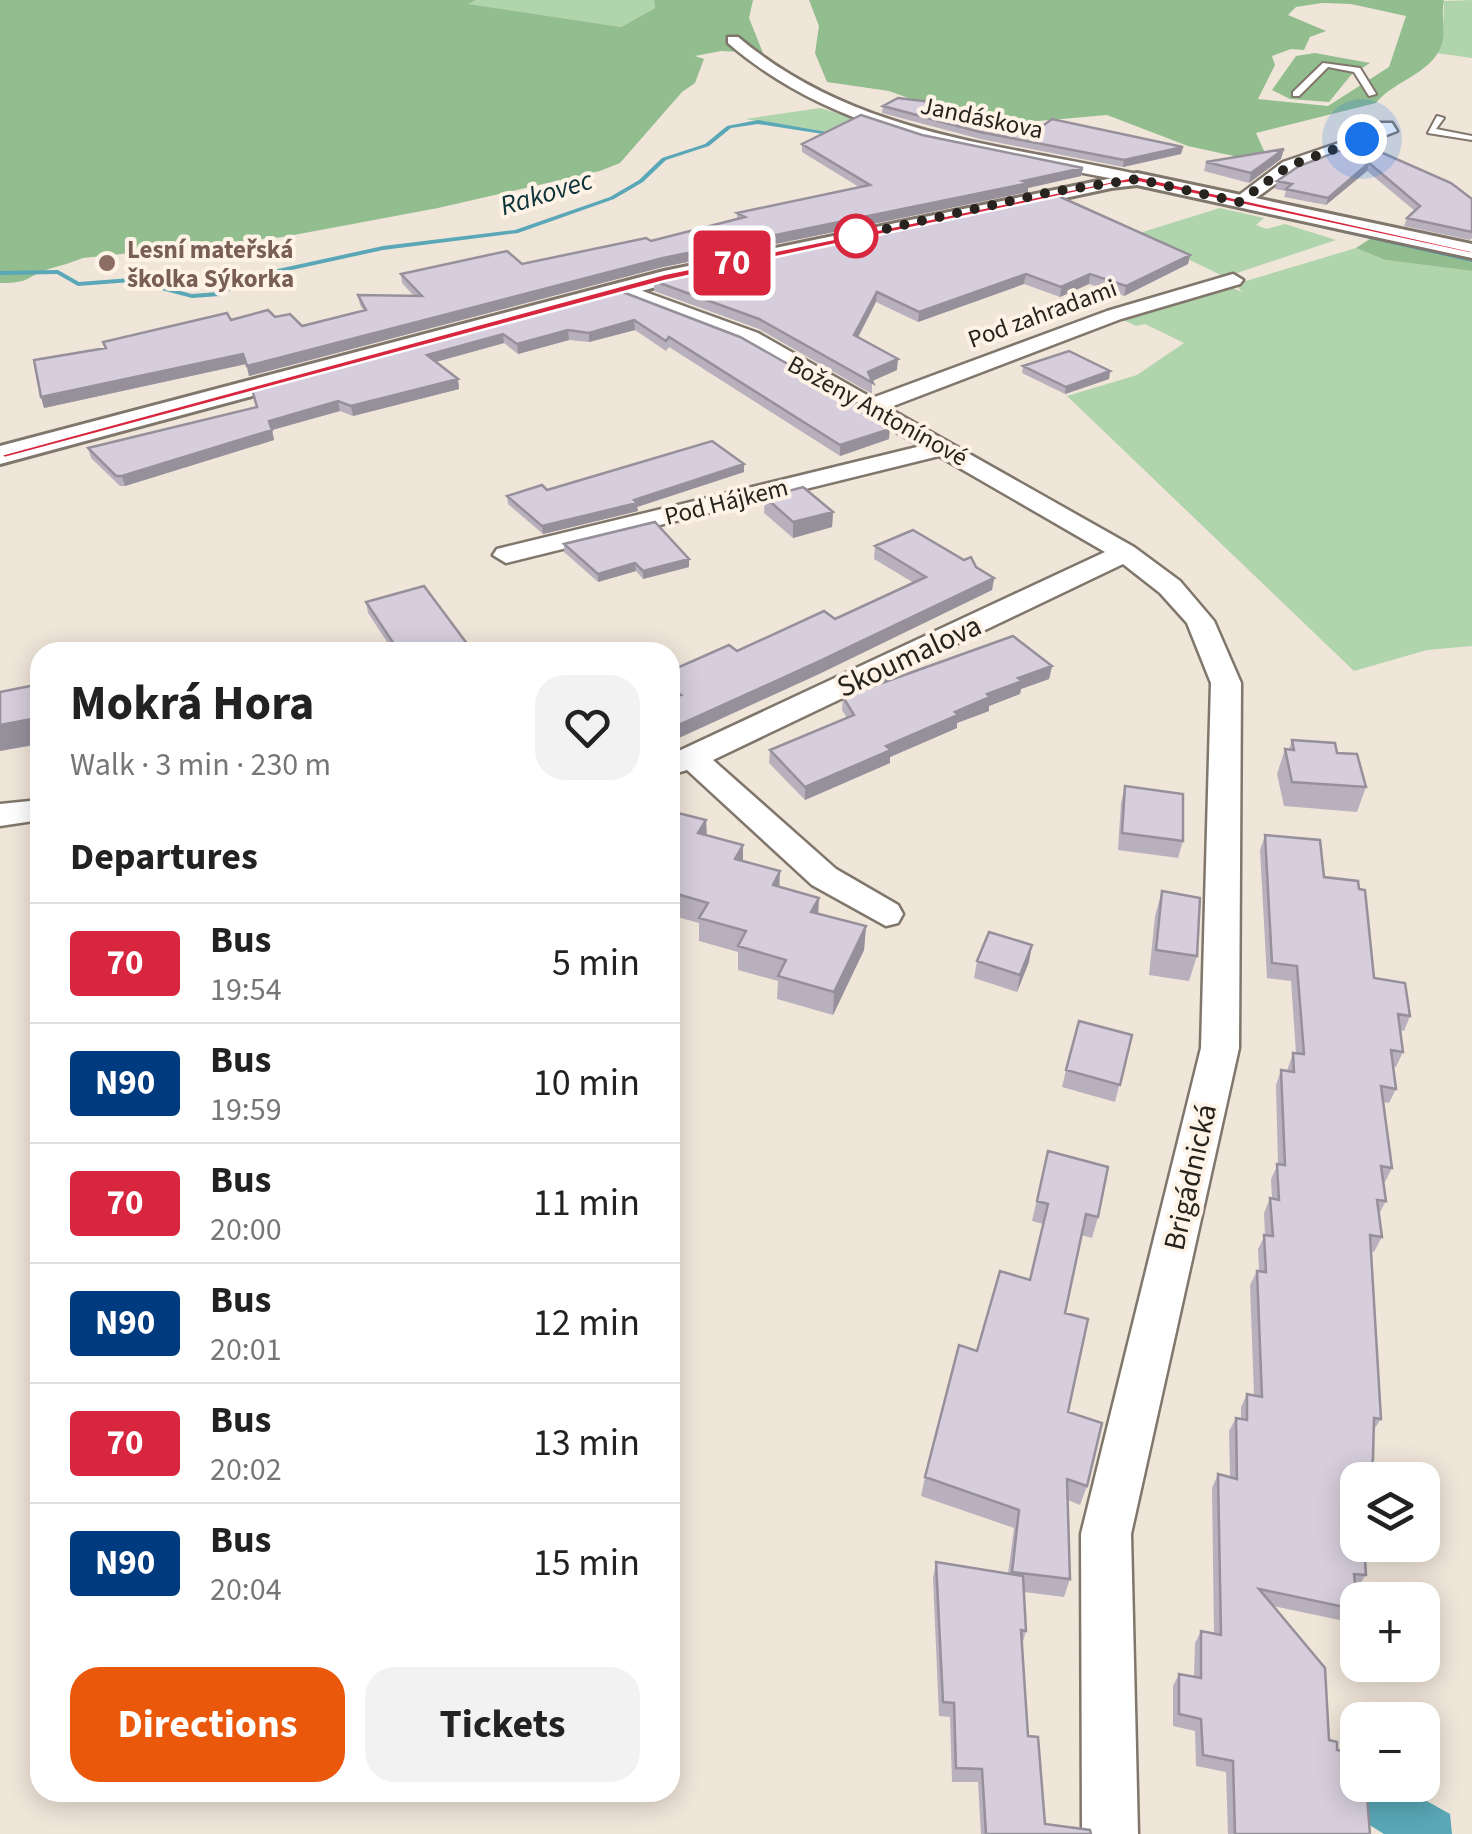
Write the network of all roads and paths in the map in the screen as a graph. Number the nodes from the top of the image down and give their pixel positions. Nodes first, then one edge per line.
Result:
1 (733, 40) dead end
2 (1296, 94) dead end
3 (1372, 94) dead end
4 (1440, 118) dead end
5 (1386, 126) dead end
6 (1472, 138) edge
7 (1137, 179) junction
8 (1239, 202) junction
9 (1472, 251) edge
10 (1232, 280) dead end
11 (619, 289) junction
12 (872, 406) junction
13 (946, 447) junction
14 (0, 455) edge
15 (1125, 553) junction
16 (506, 555) dead end
17 (681, 762) edge
18 (30, 811) edge
19 (0, 815) edge
20 (886, 914) dead end
21 (1110, 1834) edge

1 - 7 street, Jandáskova
2 - 3 lane
4 - 6 lane
5 - 8 street
7 - 8 street, Jandáskova
7 - 11 street
8 - 9 street, Jandáskova
10 - 12 street, Pod zahradami
11 - 12 street, Boženy Antonínové
11 - 14 street
12 - 13 street, Boženy Antonínové
13 - 15 street, Boženy Antonínové
13 - 16 street, Pod Hájkem
15 - 17 street, Skoumalova
15 - 21 street, Brigádnická
17 - 20 street, Skoumalova
18 - 19 street

